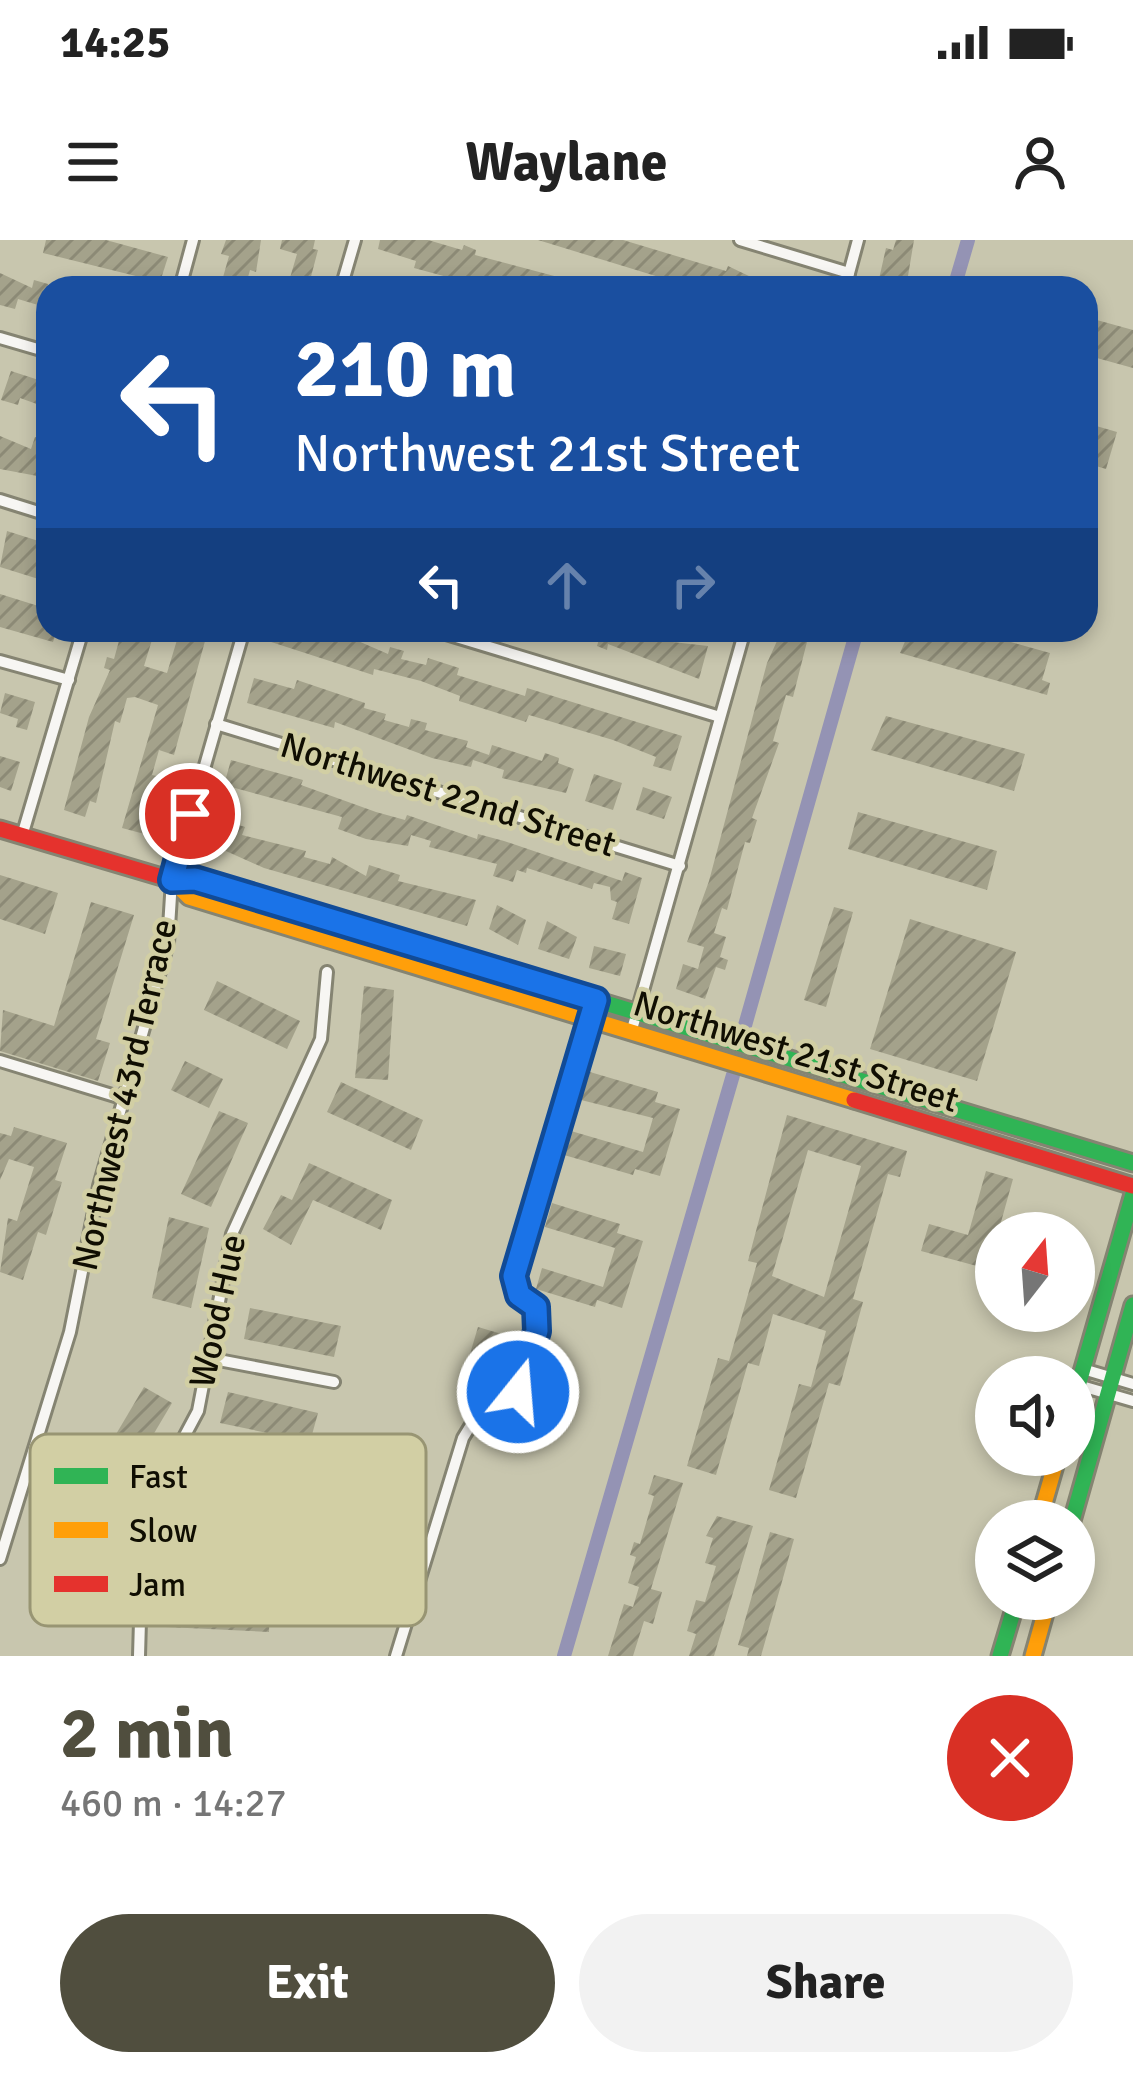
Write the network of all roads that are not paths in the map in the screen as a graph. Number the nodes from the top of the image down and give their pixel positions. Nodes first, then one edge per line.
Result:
1 (194, 240) edge
2 (355, 240) edge
3 (740, 240) edge
4 (858, 240) edge
5 (849, 273) junction
6 (184, 276) edge
7 (348, 276) edge
8 (848, 276) edge
9 (0, 338) edge
10 (36, 348) edge
11 (0, 500) edge
12 (36, 510) edge
13 (79, 642) edge
14 (240, 642) edge
15 (473, 642) edge
16 (742, 642) edge
17 (0, 661) edge
18 (69, 680) junction
19 (720, 717) junction
20 (216, 724) junction
21 (0, 829) edge
22 (22, 836) junction
23 (680, 866) junction
24 (172, 880) junction
25 (327, 972) dead end
26 (596, 1000) junction
27 (637, 1013) junction
28 (590, 1020) junction
29 (631, 1033) junction
30 (0, 1061) edge
31 (125, 1099) junction
32 (1133, 1163) edge
33 (1133, 1190) edge
34 (1133, 1305) edge
35 (1086, 1356) edge
36 (208, 1358) junction
37 (334, 1382) dead end
38 (1133, 1384) edge
39 (1095, 1386) edge
40 (1110, 1386) junction
41 (1133, 1401) edge
42 (39, 1434) edge
43 (186, 1434) edge
44 (30, 1462) edge
45 (1078, 1500) edge
46 (426, 1558) edge
47 (0, 1559) edge
48 (1011, 1620) edge
49 (1043, 1620) edge
50 (140, 1626) edge
51 (405, 1626) edge
52 (139, 1656) edge
53 (396, 1656) edge
54 (1000, 1656) edge
55 (1033, 1656) edge

1 - 6 street
2 - 7 street
3 - 5 street
4 - 5 street
5 - 8 street
9 - 10 street
11 - 12 street
13 - 18 street
14 - 20 street, Northwest 43rd Terrace
15 - 19 street
16 - 19 street
17 - 18 street
18 - 22 street
19 - 23 street
20 - 23 street, Northwest 22nd Street
20 - 24 street, Northwest 43rd Terrace
21 - 22 street, Northwest 21st Street
22 - 24 street, Northwest 21st Street
23 - 27 street
24 - 26 street, Northwest 21st Street
24 - 28 street, Northwest 21st Street
24 - 31 street, Northwest 43rd Terrace
25 - 36 street, Wood Hue
26 - 27 street, Northwest 21st Street
26 - 28 street
27 - 29 street
27 - 32 street, Northwest 21st Street
28 - 29 street, Northwest 21st Street
28 - 46 street
29 - 33 street, Northwest 21st Street
30 - 31 street
31 - 42 street, Northwest 43rd Terrace
33 - 35 street
34 - 40 street
36 - 37 street
36 - 43 street, Wood Hue
38 - 40 street
39 - 40 street
40 - 41 street
40 - 45 street
44 - 47 street, Northwest 43rd Terrace
48 - 54 street
49 - 55 street
50 - 52 street, Wood Hue
51 - 53 street

